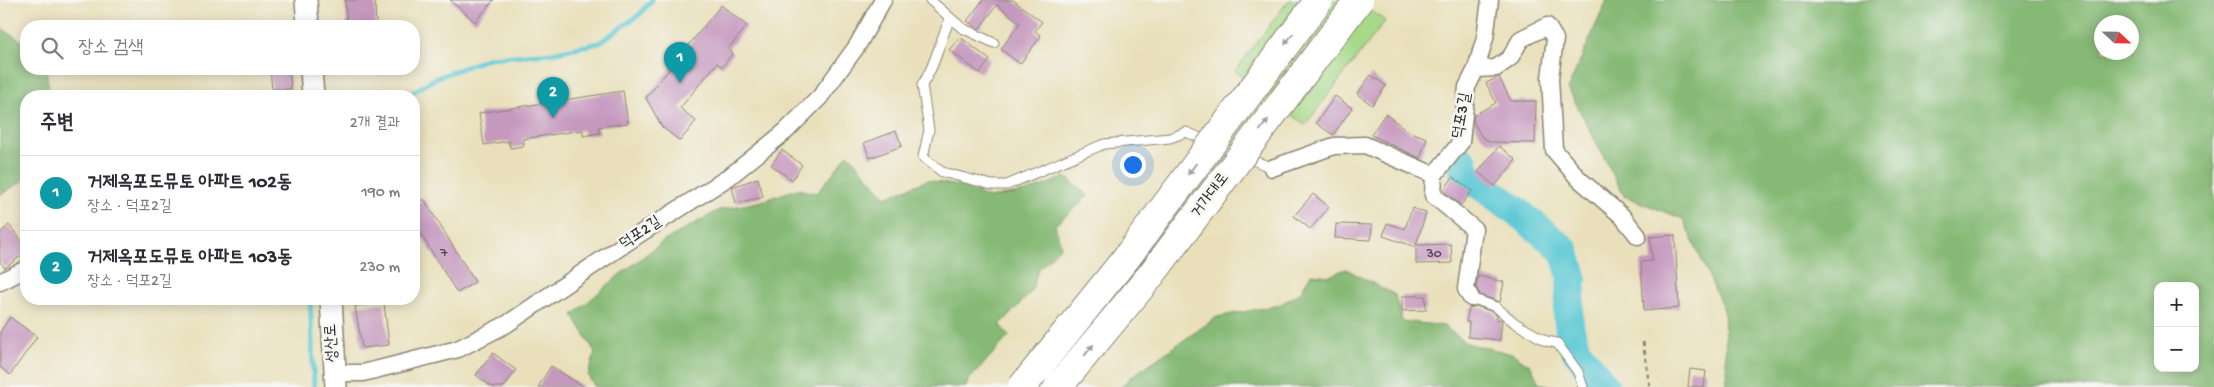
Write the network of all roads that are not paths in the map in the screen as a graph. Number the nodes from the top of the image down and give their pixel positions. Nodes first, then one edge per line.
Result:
1 (306, 0) edge
2 (883, 0) edge
3 (930, 0) edge
4 (1318, 0) edge
5 (1359, 0) edge
6 (1490, 0) edge
7 (950, 19) junction
8 (308, 20) edge
9 (994, 43) dead end
10 (1476, 69) junction
11 (311, 75) edge
12 (313, 90) edge
13 (1272, 168) joint
14 (1434, 175) junction
15 (1638, 236) dead end
16 (20, 272) edge
17 (0, 282) edge
18 (1471, 298) joint
19 (331, 305) edge
20 (335, 380) edge
21 (1022, 387) edge
22 (1058, 387) edge
23 (1583, 387) edge

1 - 8 street
2 - 20 street, 덕포2길
3 - 7 lane
4 -> 21 highway, 거가대로, bridge
22 -> 5 highway, 거가대로, bridge
6 - 10 street, 덕포3길
7 - 9 lane
7 - 13 lane
10 - 14 street, 덕포3길
10 - 15 street
11 - 12 street
13 - 14 street
14 - 18 street
16 - 17 street
18 - 23 lane
19 - 20 street, 성산로

